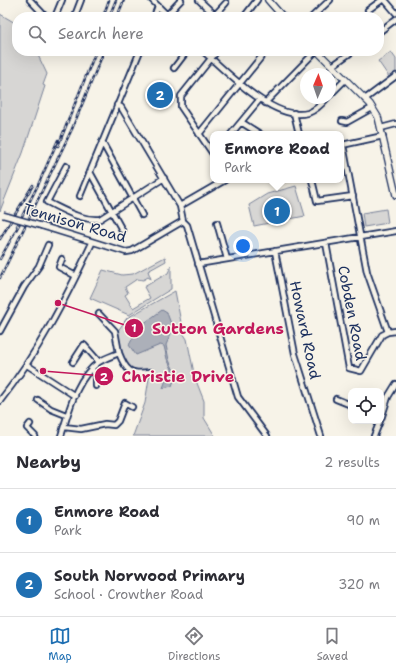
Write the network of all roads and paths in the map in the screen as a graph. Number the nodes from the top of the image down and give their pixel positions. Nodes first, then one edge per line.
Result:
1 (30, 0) edge
2 (62, 0) edge
3 (81, 0) edge
4 (152, 0) edge
5 (181, 0) edge
6 (199, 0) edge
7 (257, 0) edge
8 (268, 0) edge
9 (330, 0) edge
10 (384, 0) edge
11 (226, 3) dead end
12 (158, 6) junction
13 (368, 10) dead end
14 (41, 12) edge
15 (57, 12) edge
16 (76, 12) edge
17 (156, 12) edge
18 (164, 12) edge
19 (171, 12) edge
20 (212, 12) edge
21 (218, 12) edge
22 (248, 12) edge
23 (279, 12) edge
24 (317, 12) edge
25 (396, 13) edge
26 (396, 19) edge
27 (384, 28) edge
28 (138, 56) edge
29 (183, 56) edge
30 (209, 56) edge
31 (262, 56) edge
32 (312, 56) edge
33 (322, 56) edge
34 (346, 56) edge
35 (211, 58) junction
36 (332, 66) junction
37 (174, 68) dead end
38 (396, 76) edge
39 (345, 80) junction
40 (240, 83) junction
41 (336, 89) edge
42 (260, 99) junction
43 (365, 99) junction
44 (265, 103) junction
45 (320, 104) edge
46 (118, 105) junction
47 (372, 108) junction
48 (294, 113) junction
49 (342, 121) dead end
50 (241, 122) junction
51 (396, 124) edge
52 (381, 128) junction
53 (234, 131) edge
54 (255, 131) edge
55 (298, 131) edge
56 (199, 134) junction
57 (383, 136) junction
58 (102, 142) junction
59 (344, 145) edge
60 (210, 150) edge
61 (344, 154) edge
62 (66, 166) dead end
63 (90, 172) junction
64 (164, 178) junction
65 (220, 183) edge
66 (313, 183) edge
67 (395, 188) edge
68 (396, 195) edge
69 (80, 196) dead end
70 (353, 196) junction
71 (133, 198) junction
72 (180, 206) junction
73 (112, 211) junction
74 (2, 215) edge
75 (142, 215) dead end
76 (182, 221) junction
77 (217, 223) dead end
78 (122, 230) dead end
79 (396, 231) edge
80 (360, 237) junction
81 (92, 242) junction
82 (326, 243) junction
83 (48, 245) dead end
84 (275, 252) junction
85 (62, 259) dead end
86 (227, 259) junction
87 (198, 264) junction
88 (76, 276) junction
89 (99, 314) dead end
90 (0, 331) edge
91 (396, 331) edge
92 (388, 332) junction
93 (119, 353) junction
94 (73, 362) dead end
95 (99, 362) junction
96 (27, 365) junction
97 (92, 369) junction
98 (150, 372) dead end
99 (396, 384) edge
100 (96, 386) dead end
101 (75, 396) junction
102 (38, 400) dead end
103 (336, 400) dead end
104 (0, 401) edge
105 (348, 404) edge
106 (132, 407) dead end
107 (384, 408) edge
108 (66, 415) junction
109 (378, 424) edge
110 (26, 426) dead end
111 (64, 427) junction
112 (35, 436) edge
113 (61, 436) edge
114 (267, 436) edge
115 (320, 436) edge
116 (374, 436) edge

1 - 14 street
2 - 15 street
3 - 16 street
4 - 12 street
5 - 19 street
6 - 20 street
7 - 22 street
8 - 23 main road
9 - 24 street
10 - 13 street
10 - 25 street
11 - 21 street
12 - 17 street
12 - 18 street
26 - 27 street
28 - 46 street
29 - 37 street
30 - 35 street
31 - 40 street
32 - 44 street
33 - 36 main road
34 - 36 street
35 - 40 street
35 - 56 street
36 - 39 main road
38 - 43 street
39 - 41 street
39 - 43 main road
40 - 42 street
40 - 56 street
42 - 44 street
42 - 50 street
43 - 47 main road
44 - 48 street
45 - 48 street
46 - 58 street
46 - 64 street
47 - 49 street
47 - 52 main road
48 - 55 street
50 - 53 street
50 - 54 street
51 - 52 street
52 - 57 main road
56 - 60 street
57 - 59 street
57 - 67 main road
58 - 63 street
58 - 71 street
61 - 70 street
62 - 73 street
63 - 69 street
63 - 73 street
64 - 71 street
64 - 72 street
65 - 72 street
66 - 70 street
67 - 68 main road
70 - 80 street
71 - 73 street
71 - 75 street
72 - 76 street
73 - 78 street
74 - 81 street, Tennison Road, bridge
76 - 81 street, Tennison Road
76 - 87 street
77 - 86 street
79 - 80 street
80 - 82 street
80 - 92 street
81 - 88 street
82 - 84 street
82 - 92 street, Cobden Road
83 - 90 street
84 - 86 street
84 - 115 street, Howard Road
85 - 88 street
86 - 87 street
87 - 114 street
88 - 96 street
89 - 93 street
91 - 92 street
93 - 95 street
93 - 98 street
94 - 95 street
95 - 97 street
96 - 101 street
96 - 104 street
97 - 100 street
97 - 101 street
99 - 107 street
101 - 108 street
102 - 108 street
103 - 105 street
106 - 111 street
108 - 111 street
109 - 116 street
110 - 112 street
111 - 113 street

